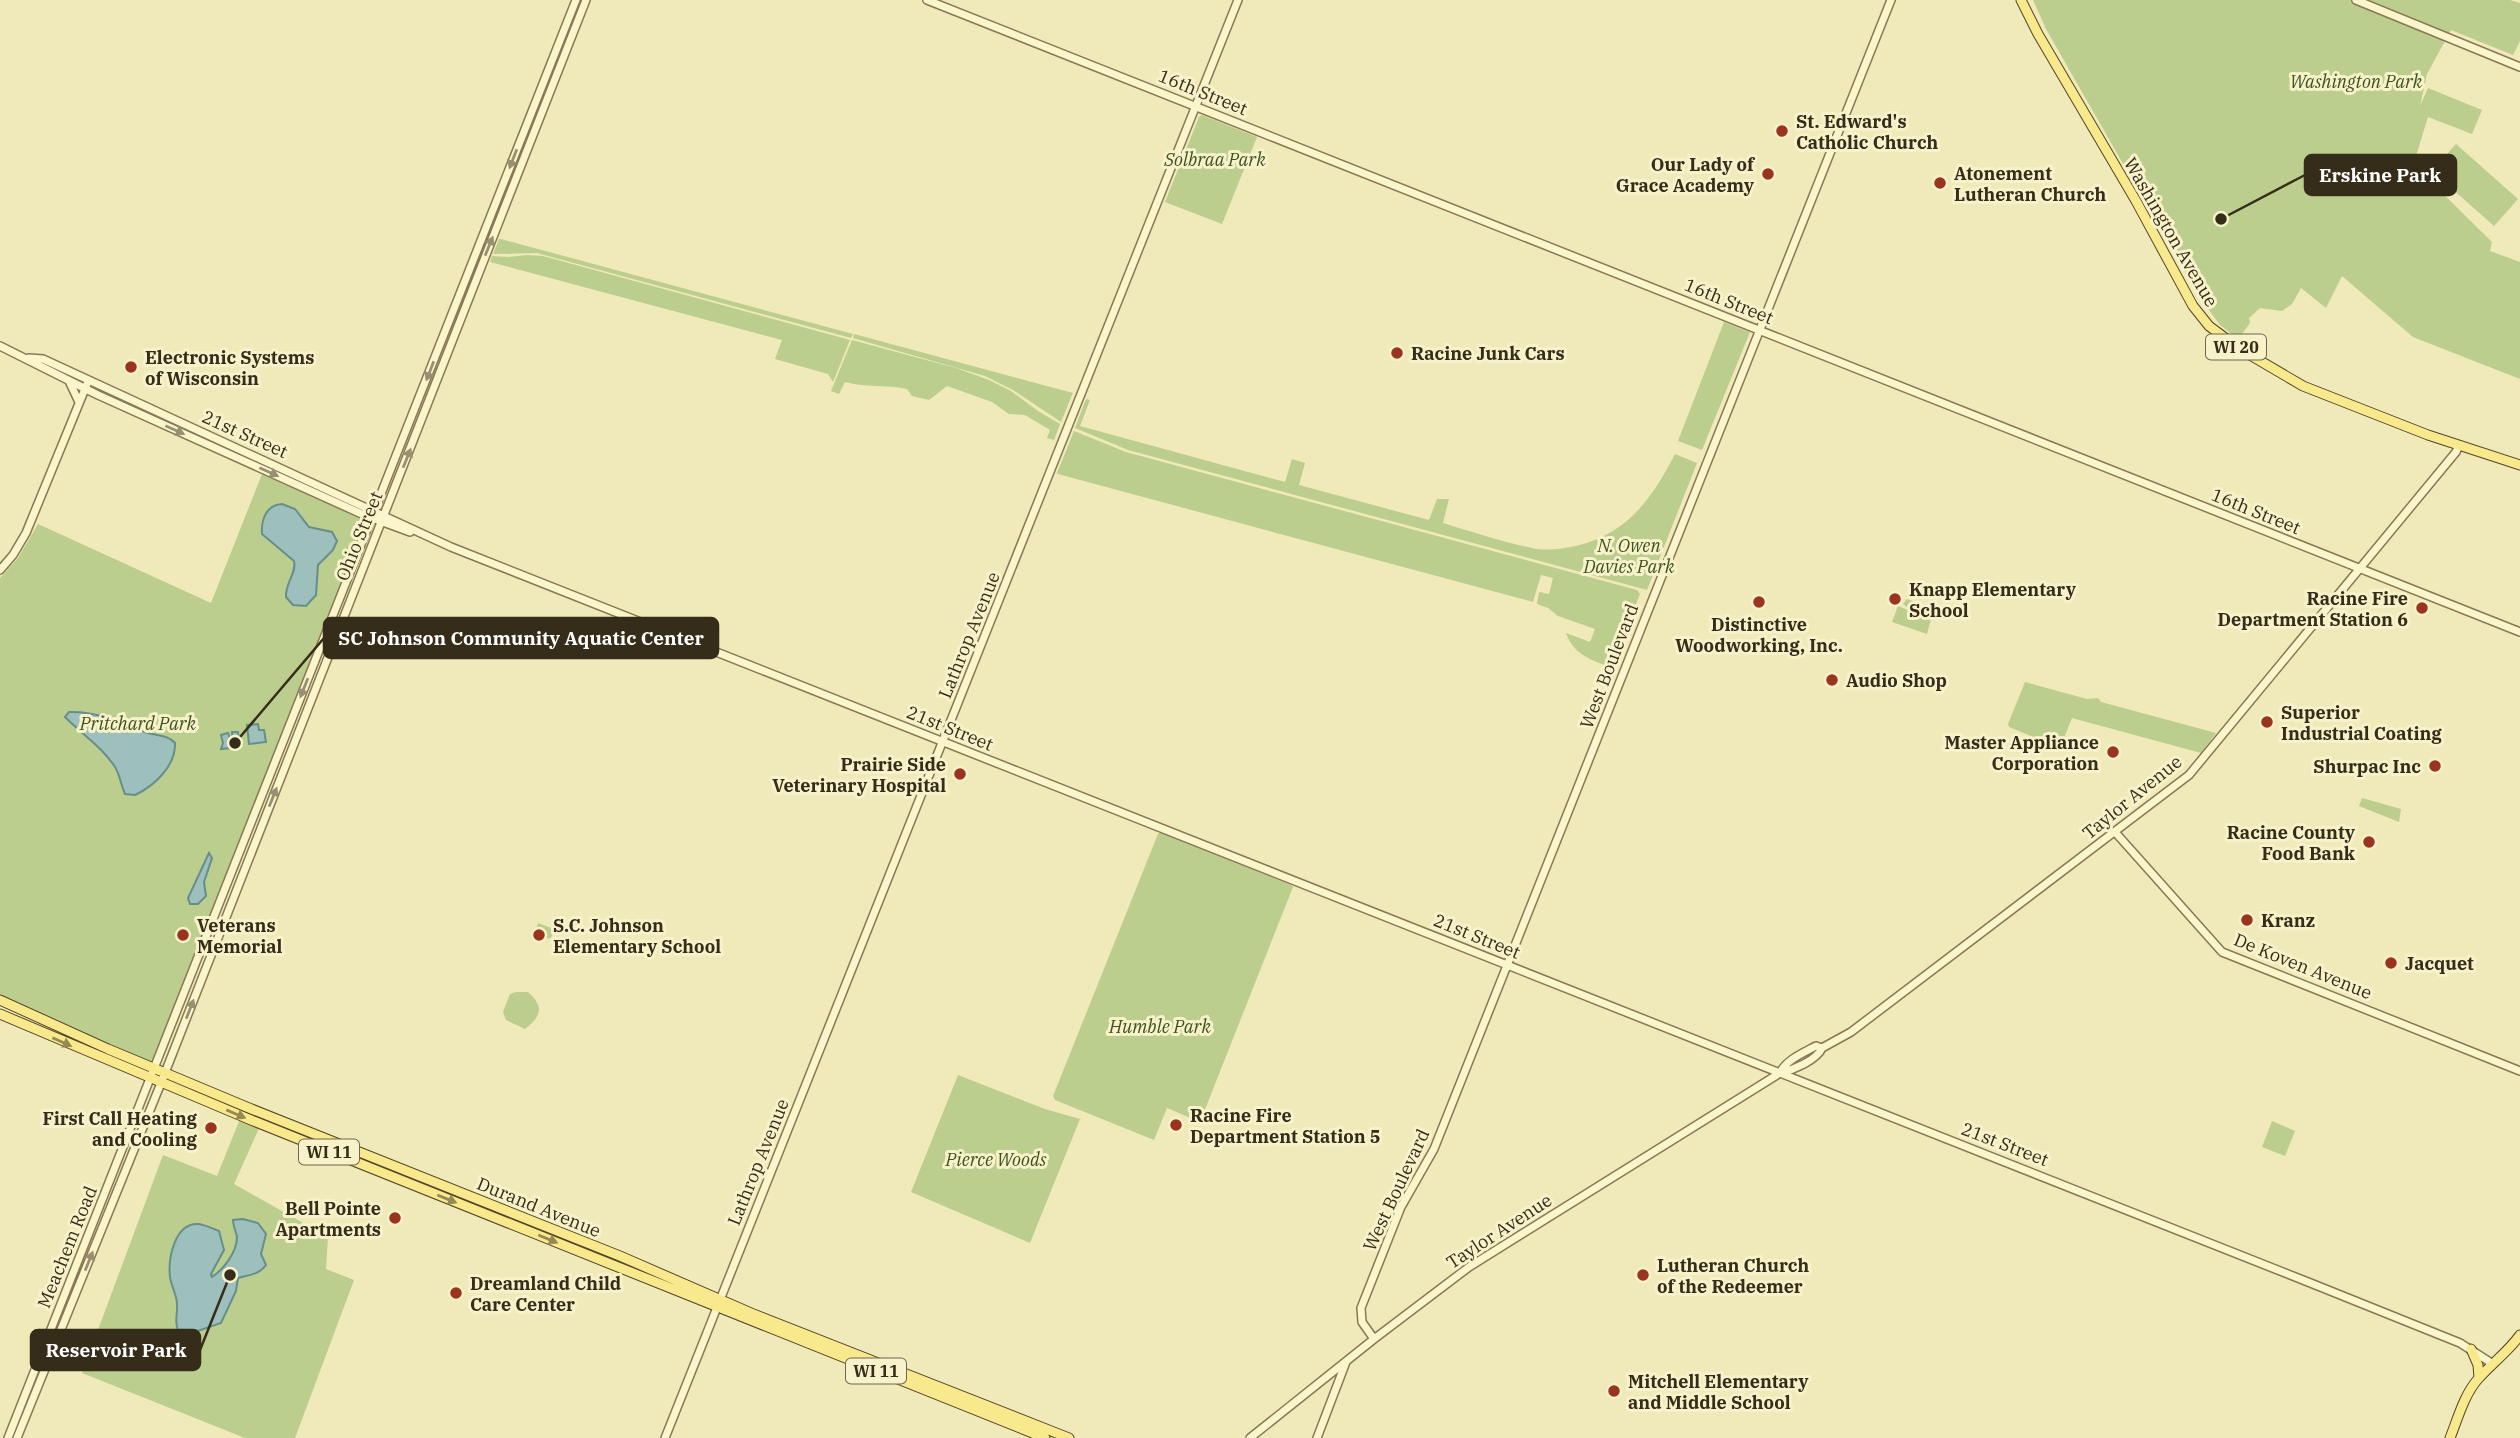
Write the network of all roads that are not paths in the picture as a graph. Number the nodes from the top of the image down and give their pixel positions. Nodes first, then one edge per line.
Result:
1 (576, 0) edge
2 (586, 0) edge
3 (927, 0) edge
4 (1238, 0) edge
5 (1891, 0) edge
6 (2021, 0) edge
7 (2356, 0) edge
8 (2520, 67) edge
9 (1196, 106) junction
10 (454, 310) junction
11 (464, 314) junction
12 (1760, 330) junction
13 (0, 346) edge
14 (29, 359) junction
15 (69, 381) junction
16 (87, 384) junction
17 (98, 395) junction
18 (419, 400) junction
19 (80, 401) junction
20 (428, 403) junction
21 (2459, 445) junction
22 (2520, 465) edge
23 (374, 515) junction
24 (383, 518) junction
25 (2360, 569) junction
26 (0, 570) edge
27 (2520, 632) edge
28 (943, 742) junction
29 (2115, 832) junction
30 (1506, 964) junction
31 (0, 1000) edge
32 (0, 1014) edge
33 (155, 1068) junction
34 (2520, 1071) edge
35 (165, 1072) junction
36 (1780, 1073) junction
37 (151, 1079) junction
38 (161, 1083) junction
39 (120, 1157) junction
40 (130, 1161) junction
41 (94, 1224) junction
42 (103, 1227) junction
43 (650, 1269) junction
44 (634, 1273) junction
45 (65, 1295) junction
46 (74, 1298) junction
47 (719, 1303) junction
48 (2520, 1335) edge
49 (1374, 1339) junction
50 (2471, 1349) junction
51 (1346, 1361) junction
52 (2493, 1364) junction
53 (2479, 1378) junction
54 (11, 1438) edge
55 (665, 1438) edge
56 (1045, 1438) edge
57 (1069, 1438) edge
58 (1250, 1438) edge
59 (1317, 1438) edge
60 (2450, 1438) edge

1 -> 10 street, Ohio Street
11 -> 2 street, Ohio Street
3 - 9 street, 16th Street
4 - 9 street, Lathrop Avenue
5 - 12 street, West Boulevard
6 - 21 main road, Washington Avenue / WI 20
7 - 8 street
9 - 12 street, 16th Street
9 - 28 street, Lathrop Avenue
10 - 11 street
10 -> 18 street, Ohio Street
11 - 20 street, Ohio Street
12 - 25 street, 16th Street
12 - 30 street, West Boulevard
13 - 14 street, 21st Street
14 - 15 street, 21st Street
14 - 16 street, 21st Street
15 - 16 street, 21st Street
15 - 19 street
16 - 17 street, 21st Street
16 - 19 street
16 - 23 street, 21st Street
17 - 19 street
17 -> 23 street, 21st Street
18 - 20 street
18 - 23 street, Ohio Street
19 - 26 street
24 -> 20 street, Ohio Street
21 - 22 main road, Washington Avenue / WI 20
21 - 25 street, Taylor Avenue
23 - 24 street, 21st Street
23 -> 33 street, Ohio Street
24 - 28 street, 21st Street
35 -> 24 street, Ohio Street
25 - 27 street, 16th Street
25 - 29 street, Taylor Avenue
28 - 30 street, 21st Street
28 - 47 street, Lathrop Avenue
29 - 34 street, De Koven Avenue
29 - 36 street, Taylor Avenue
30 - 36 street, 21st Street
30 - 49 street, West Boulevard
31 - 33 main road, Durand Avenue / WI 11
32 -> 37 main road, Durand Avenue / WI 11
33 - 35 main road, Durand Avenue / WI 11
33 - 37 street, Meachem Road
35 - 38 street, Ohio Street
35 - 43 main road, Durand Avenue / WI 11
36 - 49 street, Taylor Avenue
36 - 50 street, 21st Street
37 - 38 main road, Durand Avenue / WI 11
37 - 39 street, Meachem Road
38 - 40 street, Meachem Road
38 -> 44 main road, Durand Avenue / WI 11
39 - 40 street
39 - 41 street, Meachem Road
40 - 42 street, Meachem Road
41 - 42 street
41 - 45 street, Meachem Road
46 -> 42 street, Meachem Road
43 - 44 main road
43 - 47 main road, Durand Avenue / WI 11
44 - 47 main road, Durand Avenue / WI 11
45 - 46 street
45 - 54 street, Meachem Road
46 - 54 street, Meachem Road
47 - 55 street, Lathrop Avenue
47 - 56 main road, Durand Avenue / WI 11
47 - 57 main road, Durand Avenue / WI 11
48 - 52 main road
49 - 51 street, Taylor Avenue
50 - 52 street, 21st Street
50 - 53 main road
51 - 58 street, Taylor Avenue
51 - 59 street
52 - 53 main road
53 - 60 main road

